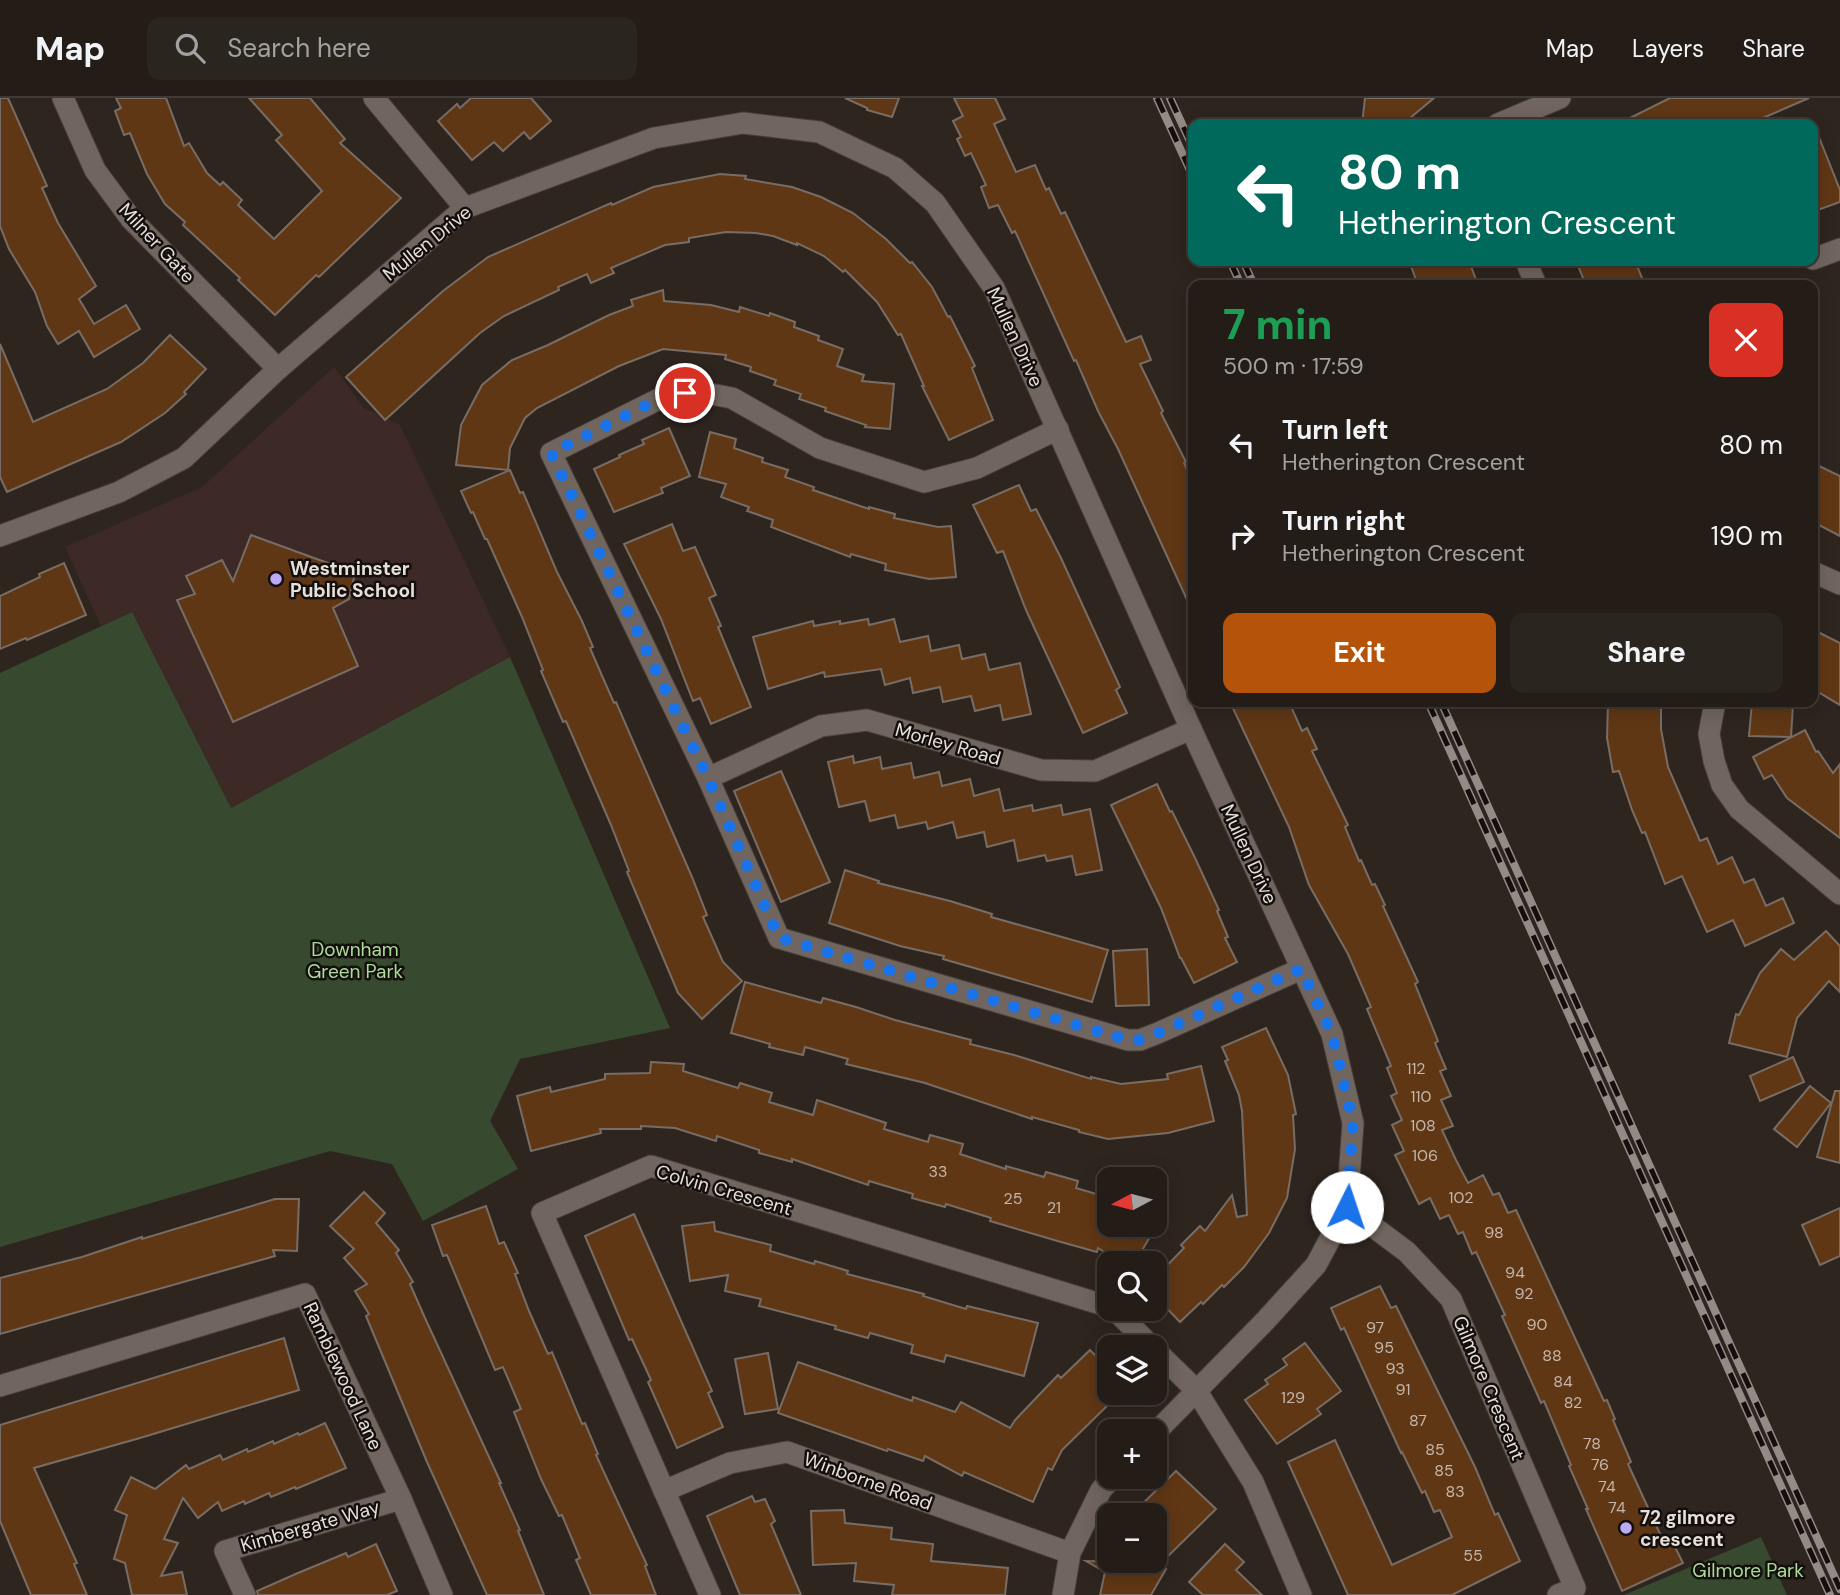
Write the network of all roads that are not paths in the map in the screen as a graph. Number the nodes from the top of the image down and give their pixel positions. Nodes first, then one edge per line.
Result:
1 (64, 98) edge
2 (374, 98) edge
3 (1560, 98) edge
4 (1510, 119) edge
5 (465, 208) junction
6 (1840, 249) edge
7 (1818, 257) edge
8 (278, 369) junction
9 (1058, 429) junction
10 (0, 536) edge
11 (1818, 574) edge
12 (1840, 584) edge
13 (1714, 707) edge
14 (1191, 729) junction
15 (708, 778) junction
16 (1840, 894) edge
17 (1301, 969) junction
18 (1347, 1207) junction
19 (1097, 1303) edge
20 (1125, 1321) edge
21 (1140, 1335) edge
22 (1167, 1362) edge
23 (0, 1386) edge
24 (1196, 1390) junction
25 (1167, 1420) edge
26 (1102, 1489) edge
27 (664, 1491) junction
28 (401, 1499) junction
29 (1070, 1553) junction
30 (245, 1595) edge
31 (442, 1595) edge
32 (710, 1595) edge
33 (1063, 1595) edge
34 (1301, 1595) edge
35 (1558, 1595) edge

1 - 8 street, Milner Gate
2 - 5 street
3 - 4 street
5 - 8 street, Mullen Drive
5 - 9 street, Mullen Drive
6 - 7 street
8 - 10 street, Mullen Drive
9 - 14 street, Mullen Drive
9 - 15 street
11 - 12 street
13 - 16 street
14 - 15 street, Morley Road
14 - 17 street, Mullen Drive
15 - 17 street
17 - 18 street, Mullen Drive
18 - 24 street, Mullen Drive
18 - 35 street, Gilmore Crescent
19 - 27 street, Colvin Crescent
20 - 21 street, Colvin Crescent
22 - 24 street, Colvin Crescent
23 - 28 street, Ramblewood Lane
24 - 25 street, Mullen Drive
24 - 34 street
26 - 29 street
27 - 29 street, Winborne Road
27 - 32 street, Colvin Crescent
28 - 30 street, Kimbergate Way
28 - 31 street, Ramblewood Lane
29 - 33 street

